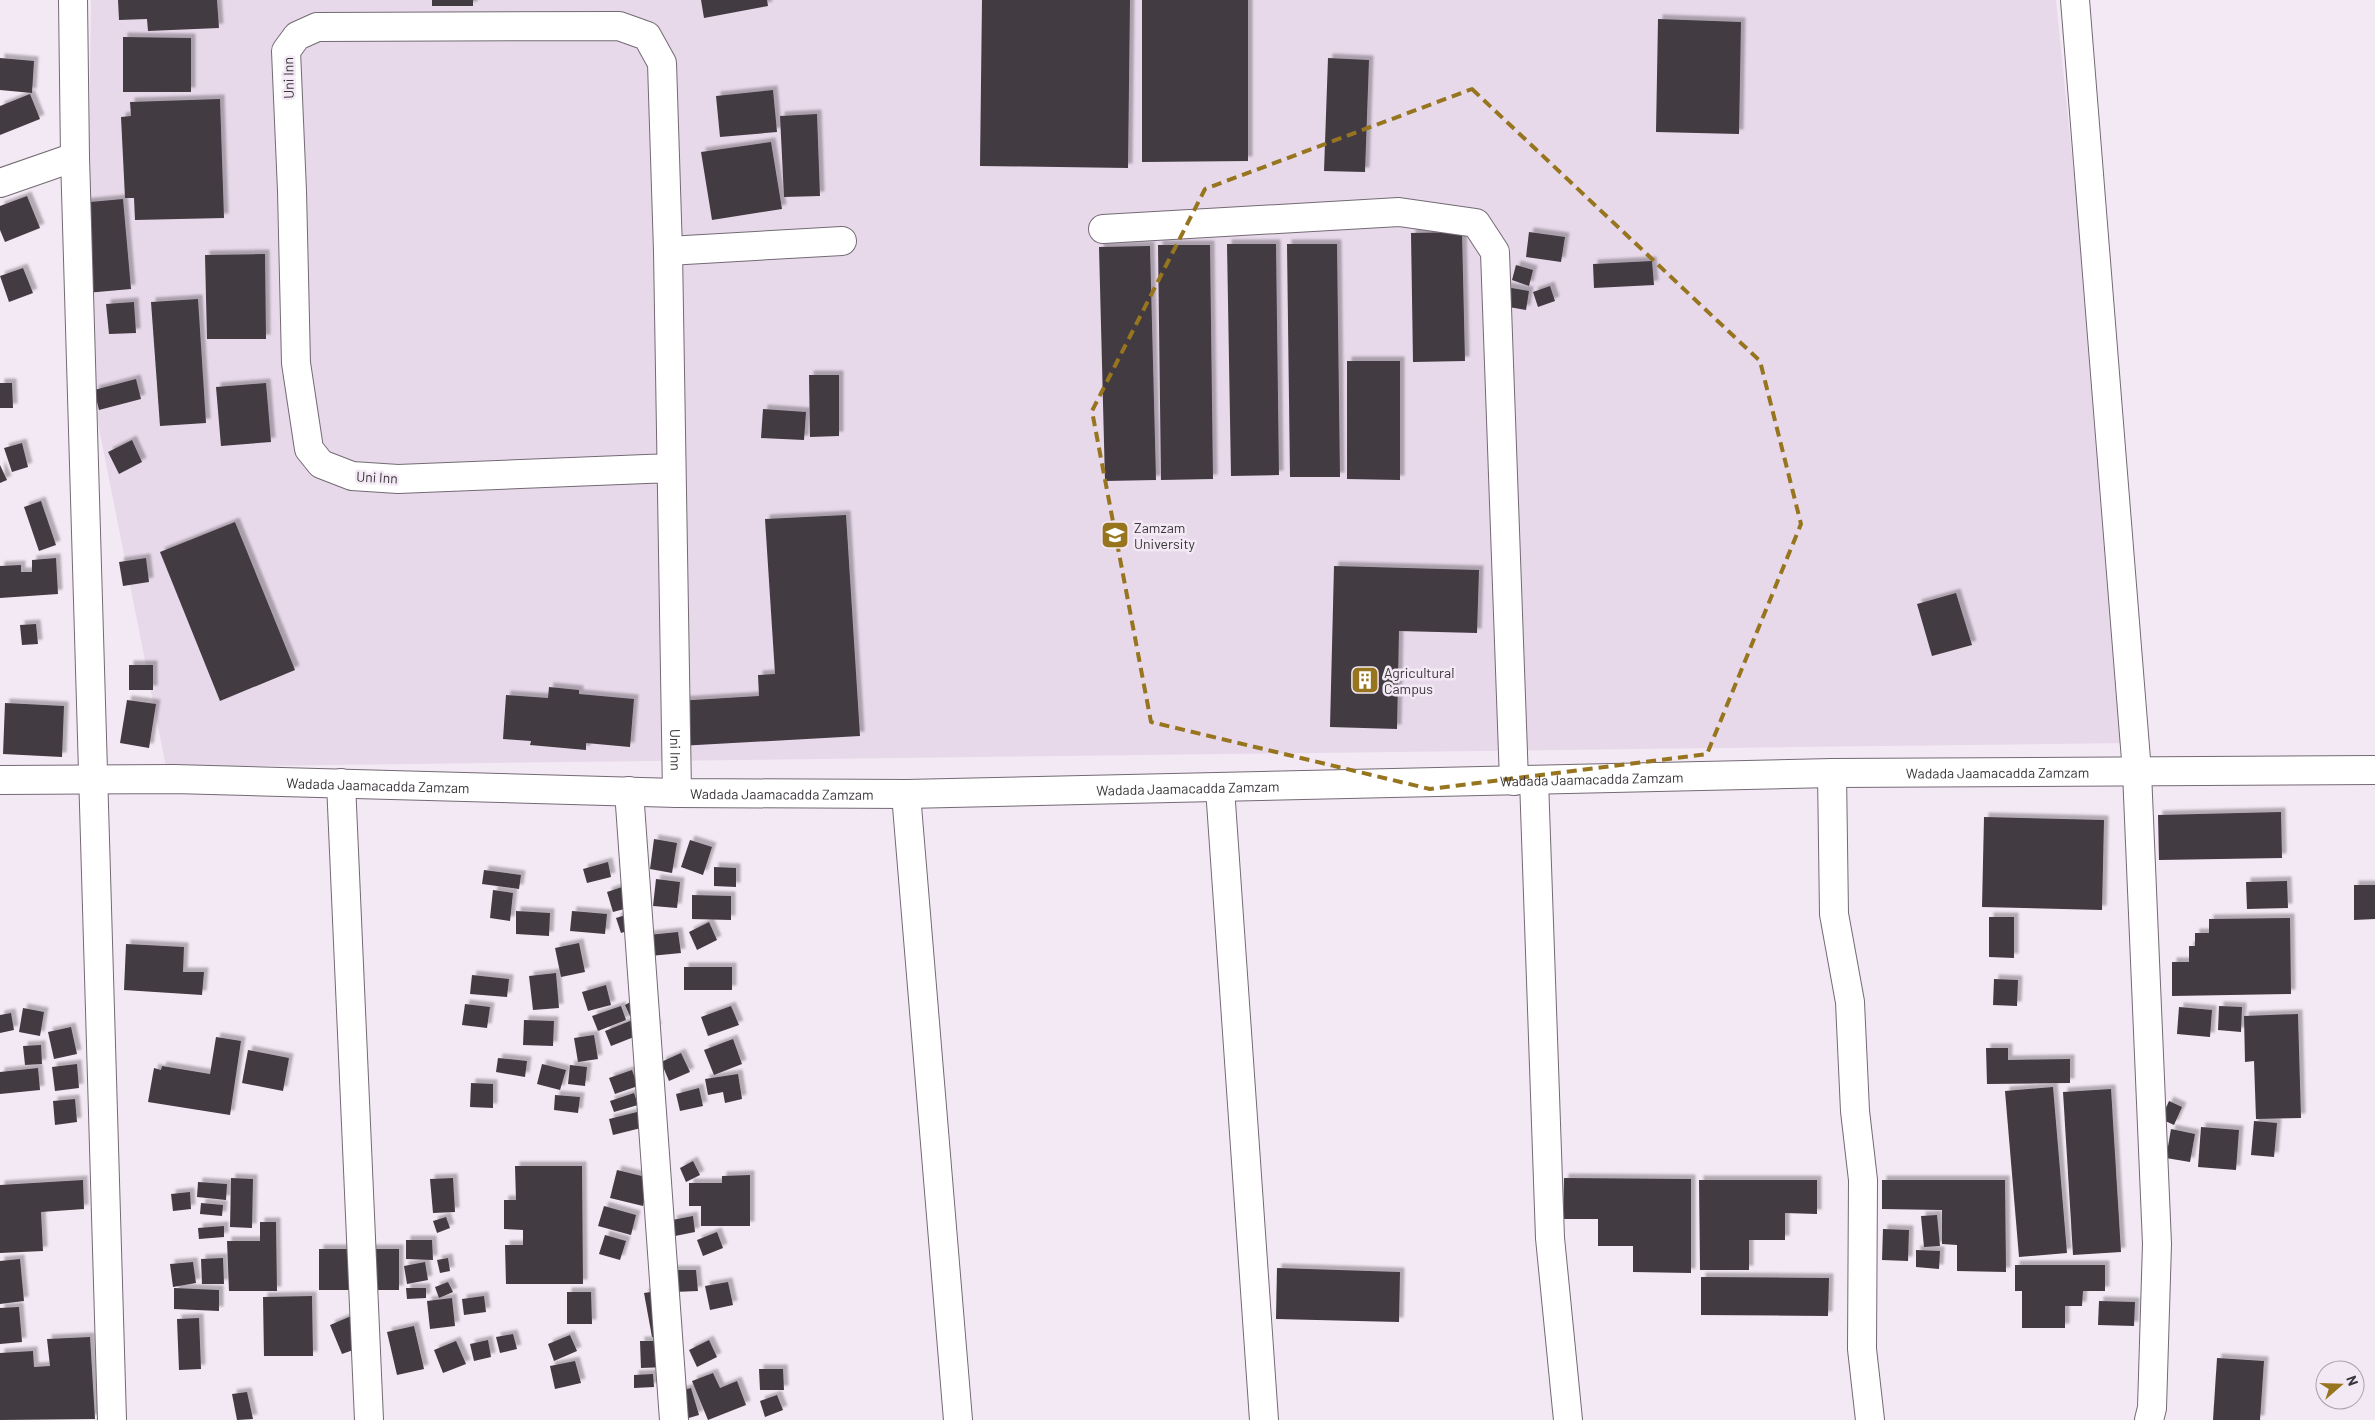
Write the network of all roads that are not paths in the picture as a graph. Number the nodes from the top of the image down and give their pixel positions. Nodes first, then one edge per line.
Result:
1 (73, 0) edge
2 (2075, 0) edge
3 (75, 157) junction
4 (0, 183) edge
5 (1103, 229) dead end
6 (842, 241) dead end
7 (668, 251) junction
8 (671, 468) junction
9 (2375, 770) edge
10 (2137, 772) junction
11 (1832, 773) junction
12 (95, 778) junction
13 (0, 780) edge
14 (1524, 780) junction
15 (340, 783) junction
16 (1220, 788) junction
17 (629, 791) junction
18 (677, 793) junction
19 (906, 794) junction
20 (112, 1420) edge
21 (369, 1420) edge
22 (674, 1420) edge
23 (958, 1420) edge
24 (1264, 1420) edge
25 (1568, 1420) edge
26 (1870, 1420) edge
27 (2149, 1420) edge

1 - 3 street
2 - 10 street
3 - 4 street
3 - 12 street
5 - 14 street
6 - 7 street
7 - 8 street, Uni Inn
7 - 8 street, Uni Inn
8 - 18 street, Uni Inn
9 - 10 street, Wadada Jaamacadda Zamzam
10 - 11 street, Wadada Jaamacadda Zamzam
10 - 27 street
11 - 14 street, Wadada Jaamacadda Zamzam
11 - 26 street
12 - 13 street, Wadada Jaamacadda Zamzam
12 - 15 street, Wadada Jaamacadda Zamzam
12 - 20 street
14 - 16 street, Wadada Jaamacadda Zamzam
14 - 25 street
15 - 17 street, Wadada Jaamacadda Zamzam
15 - 21 street
16 - 19 street, Wadada Jaamacadda Zamzam
16 - 24 street
17 - 18 street, Wadada Jaamacadda Zamzam
17 - 22 street
18 - 19 street, Wadada Jaamacadda Zamzam
19 - 23 street

